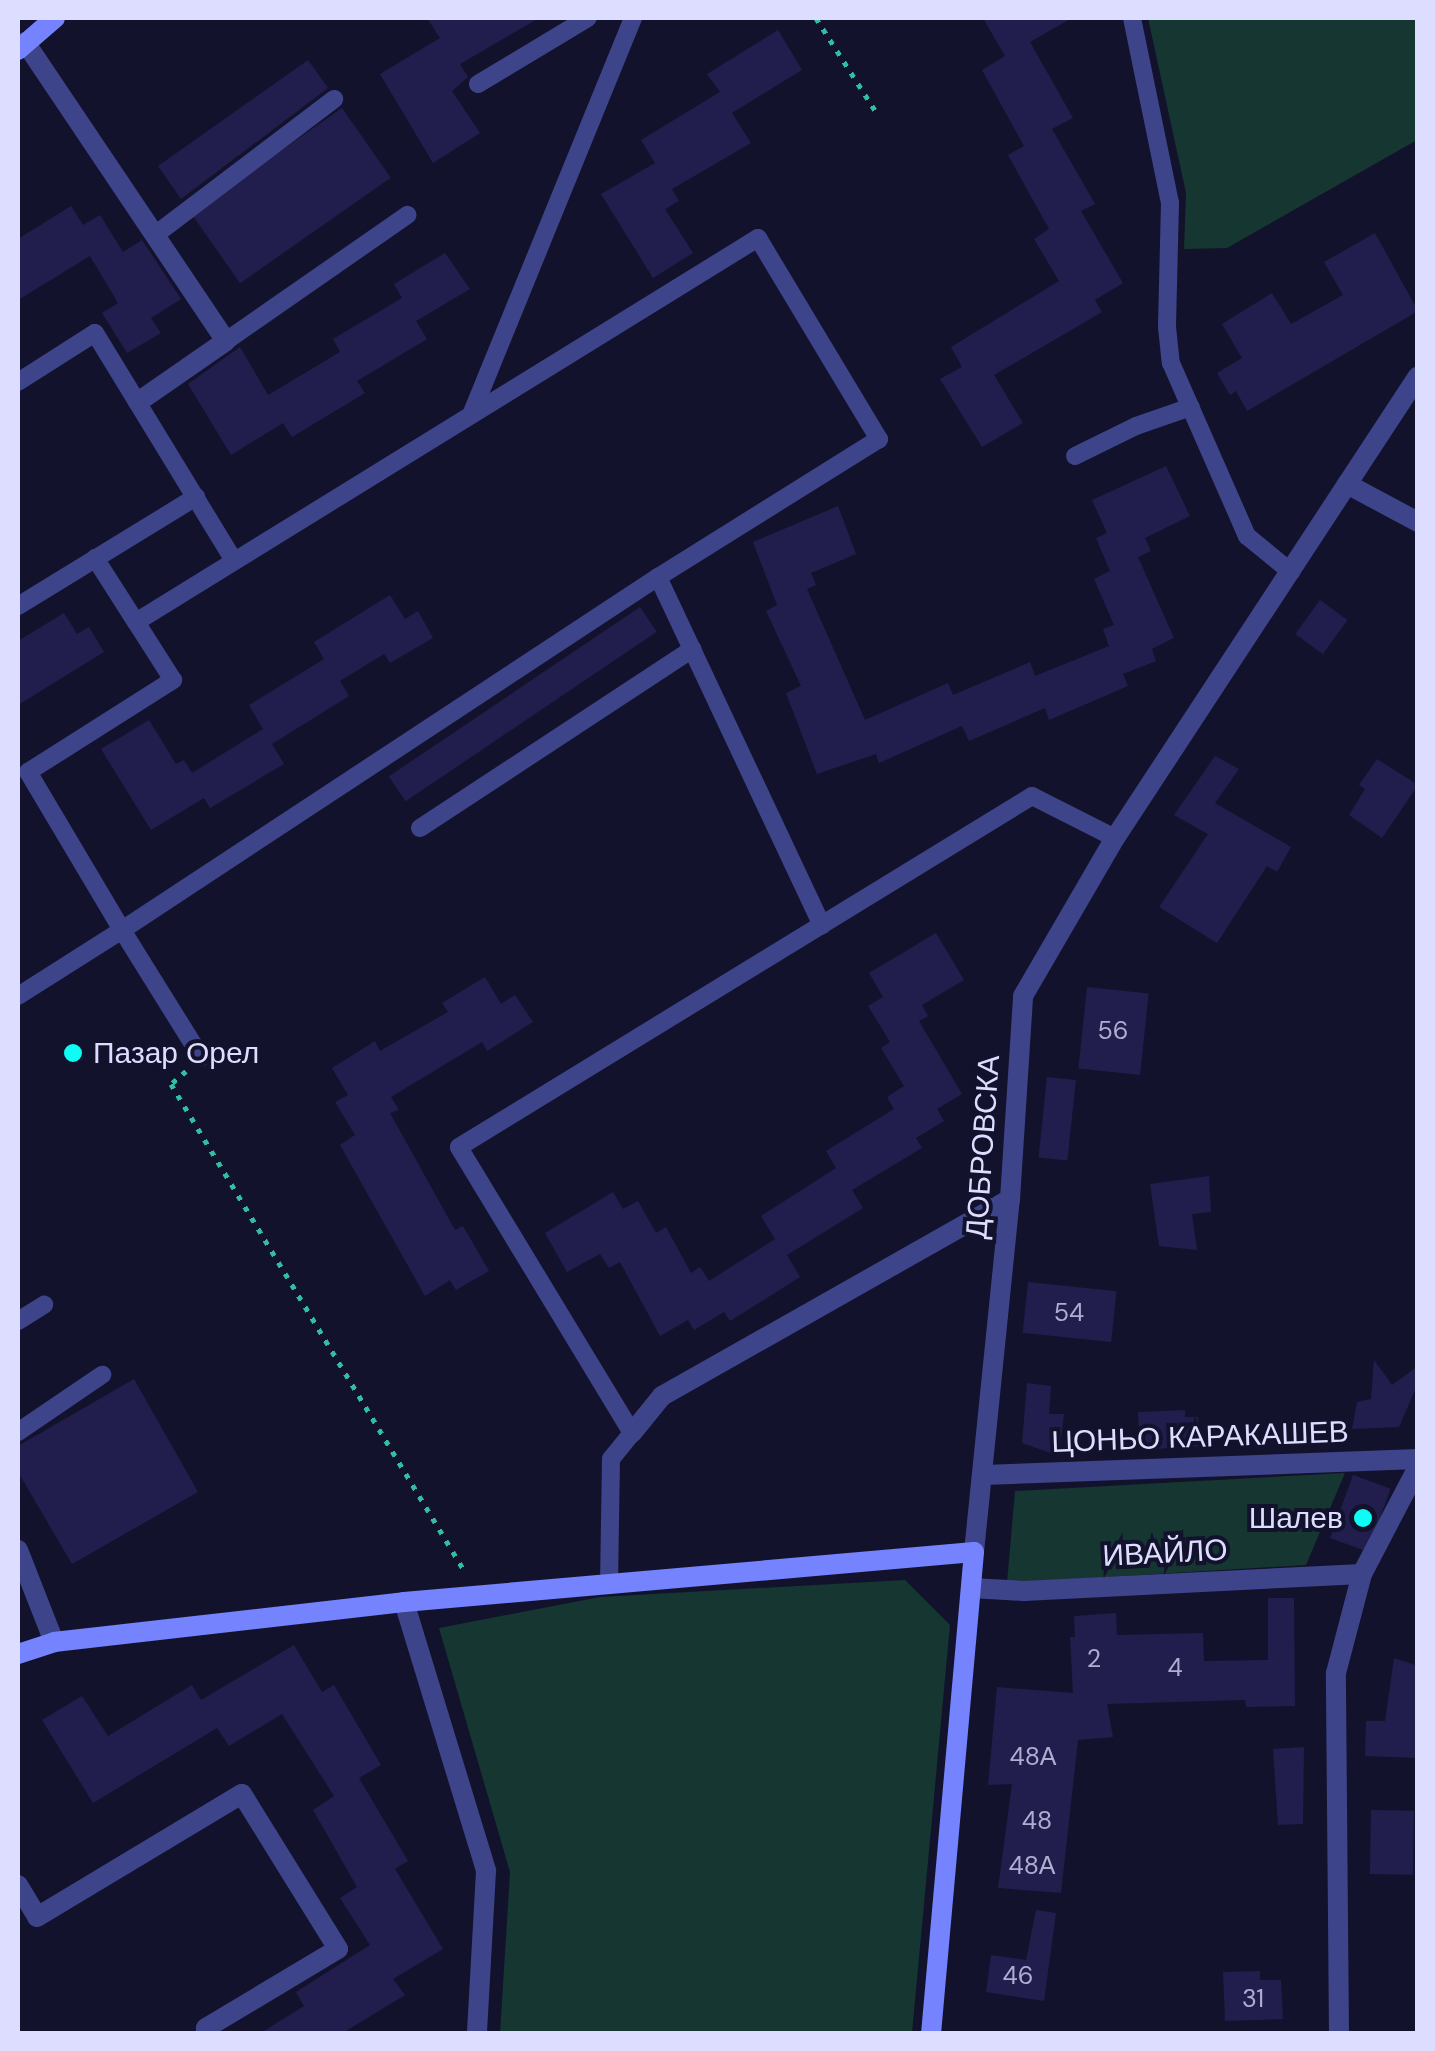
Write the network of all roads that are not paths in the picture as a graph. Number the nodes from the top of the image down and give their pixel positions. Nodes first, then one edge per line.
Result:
1 (55, 18) edge
2 (588, 18) edge
3 (633, 18) edge
4 (1132, 18) edge
5 (22, 46) edge
6 (478, 84) dead end
7 (334, 99) dead end
8 (407, 215) dead end
9 (155, 235) junction
10 (226, 341) junction
11 (1418, 376) edge
12 (18, 382) edge
13 (138, 402) junction
14 (1190, 407) junction
15 (471, 415) junction
16 (1076, 456) dead end
17 (1347, 484) junction
18 (196, 497) junction
19 (1418, 522) edge
20 (95, 558) junction
21 (234, 561) junction
22 (1290, 572) junction
23 (658, 577) junction
24 (18, 606) edge
25 (136, 622) junction
26 (692, 649) junction
27 (420, 828) dead end
28 (1115, 838) junction
29 (822, 925) junction
30 (122, 930) junction
31 (18, 996) edge
32 (201, 1057) road end
33 (1010, 1199) junction
34 (44, 1305) dead end
35 (18, 1321) edge
36 (102, 1376) dead end
37 (18, 1432) edge
38 (632, 1433) junction
39 (1418, 1459) edge
40 (1418, 1467) edge
41 (984, 1475) junction
42 (18, 1550) edge
43 (974, 1552) junction
44 (1362, 1574) junction
45 (609, 1585) junction
46 (971, 1588) junction
47 (404, 1602) junction
48 (54, 1642) junction
49 (18, 1654) edge
50 (18, 1885) edge
51 (206, 2034) edge
52 (477, 2034) edge
53 (931, 2034) edge
54 (1339, 2034) edge

1 - 5 street
2 - 6 lane
3 - 15 lane
4 - 14 lane
5 - 9 street
7 - 9 lane
8 - 10 lane
9 - 10 street
10 - 13 street
11 - 17 street, ДОБРОВСКА
12 - 13 lane
13 - 18 lane
14 - 16 lane
14 - 22 lane
15 - 21 lane
15 - 23 lane
17 - 19 street
17 - 22 street, ДОБРОВСКА
18 - 20 lane
18 - 21 lane
20 - 24 lane
20 - 25 lane
21 - 25 lane
22 - 28 street, ДОБРОВСКА
23 - 26 lane
23 - 30 lane
25 - 30 lane
26 - 27 lane
26 - 29 lane
28 - 29 lane
28 - 33 street, ДОБРОВСКА
29 - 38 lane
30 - 31 lane
30 - 32 lane
33 - 38 street
33 - 41 street, ДОБРОВСКА
34 - 35 lane
36 - 37 lane
38 - 45 lane
39 - 41 street, ЦОНЬО КАРАКАШЕВ
40 - 44 street
41 - 43 street, ДОБРОВСКА
42 - 48 street
43 - 45 street
43 - 46 street, ДОБРОВСКА
44 - 46 street, ИВАЙЛО
44 - 54 street
45 - 47 street
46 - 53 street, ДОБРОВСКА
47 - 48 street
47 - 52 street
48 - 49 street
50 - 51 street

